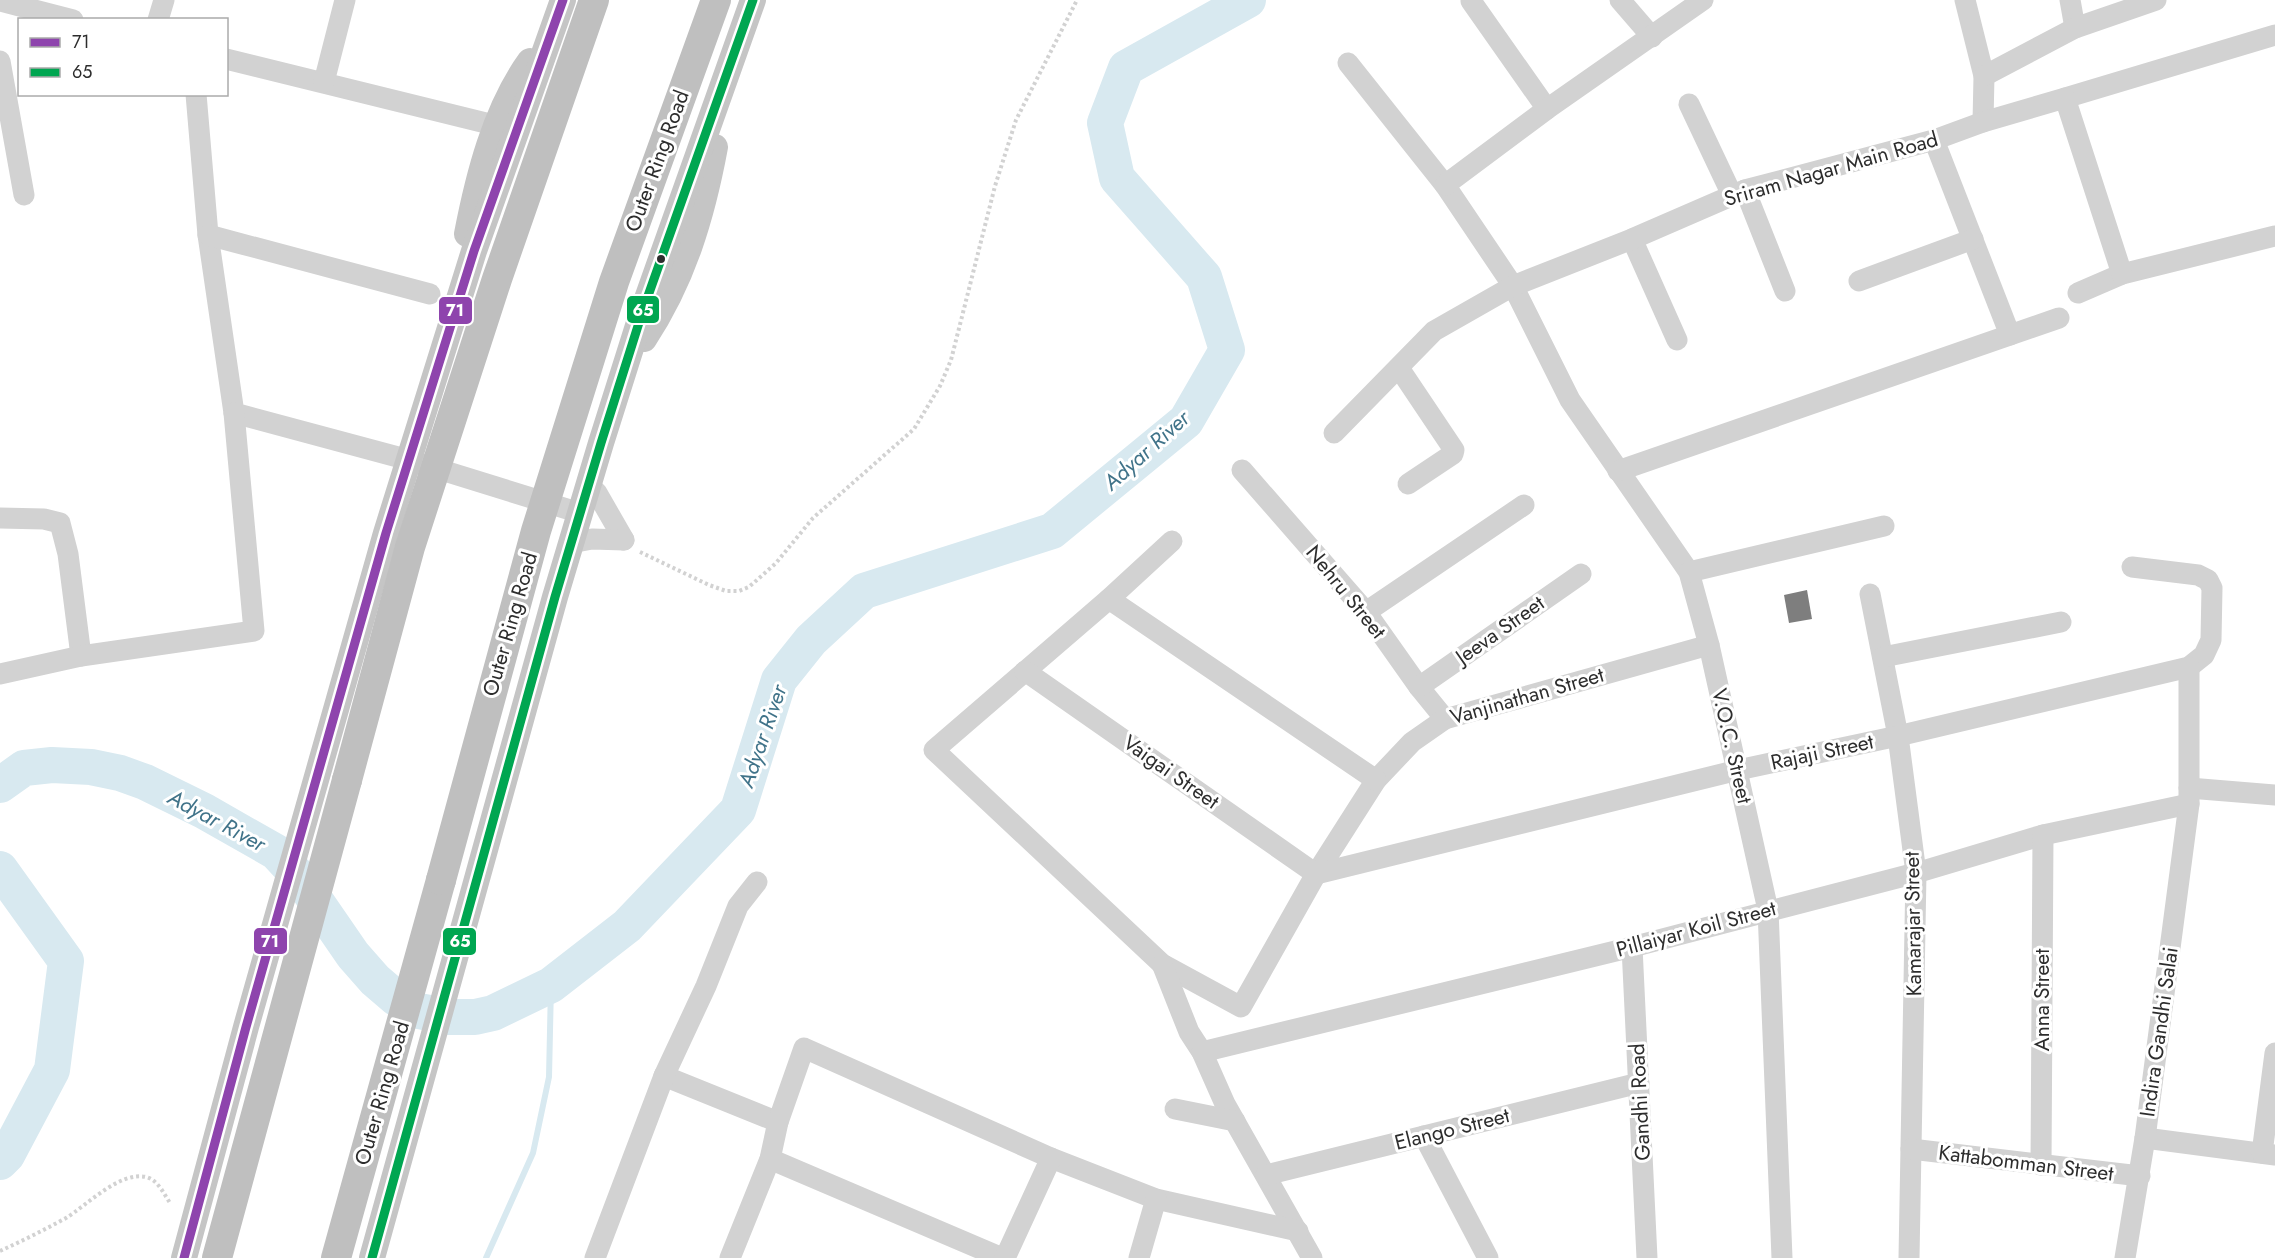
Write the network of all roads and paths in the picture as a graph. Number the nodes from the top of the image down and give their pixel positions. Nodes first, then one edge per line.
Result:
1 (164, 0) edge
2 (345, 0) edge
3 (563, 0) edge
4 (594, 0) edge
5 (716, 0) edge
6 (753, 0) edge
7 (1077, 0) edge
8 (1620, 0) edge
9 (1703, 0) edge
10 (1965, 0) edge
11 (2070, 0) edge
12 (2156, 0) edge
13 (0, 1) edge
14 (1471, 1) edge
15 (65, 18) edge
16 (159, 18) edge
17 (553, 28) junction
18 (2075, 28) junction
19 (2275, 35) edge
20 (1652, 37) junction
21 (228, 59) edge
22 (0, 61) edge
23 (1348, 63) dead end
24 (1984, 76) junction
25 (324, 82) junction
26 (196, 96) edge
27 (2065, 98) junction
28 (1689, 104) dead end
29 (1547, 109) junction
30 (1983, 122) junction
31 (498, 126) junction
32 (1934, 140) junction
33 (1445, 185) junction
34 (1739, 193) junction
35 (24, 195) dead end
36 (208, 235) junction
37 (2275, 236) edge
38 (1632, 239) junction
39 (1972, 239) junction
40 (2122, 274) junction
41 (1859, 281) dead end
42 (1513, 286) junction
43 (1785, 291) dead end
44 (2078, 293) dead end
45 (430, 294) dead end
46 (457, 309) junction
47 (2059, 318) dead end
48 (2010, 335) junction
49 (1677, 340) dead end
50 (1399, 368) junction
51 (234, 413) junction
52 (1334, 433) dead end
53 (410, 460) junction
54 (1242, 470) dead end
55 (1618, 471) junction
56 (1408, 484) dead end
57 (589, 485) junction
58 (1524, 505) dead end
59 (580, 513) junction
60 (0, 518) edge
61 (1884, 526) dead end
62 (624, 540) junction
63 (1172, 541) dead end
64 (571, 543) junction
65 (2132, 567) dead end
66 (1689, 572) junction
67 (1581, 574) dead end
68 (1870, 594) dead end
69 (1109, 599) junction
70 (1366, 612) junction
71 (2061, 622) dead end
72 (1710, 645) junction
73 (81, 656) junction
74 (1883, 657) junction
75 (2189, 667) junction
76 (1026, 671) junction
77 (0, 675) edge
78 (1419, 687) junction
79 (1445, 718) junction
80 (1898, 736) junction
81 (1738, 770) junction
82 (1376, 780) junction
83 (2275, 795) edge
84 (2189, 796) junction
85 (2043, 835) junction
86 (1916, 873) junction
87 (1316, 874) junction
88 (757, 882) dead end
89 (1768, 910) junction
90 (1632, 947) junction
91 (1162, 964) junction
92 (1203, 1052) junction
93 (2275, 1053) edge
94 (664, 1076) junction
95 (1639, 1083) junction
96 (1175, 1109) dead end
97 (1235, 1121) junction
98 (778, 1122) junction
99 (1424, 1136) junction
100 (2145, 1138) junction
101 (1911, 1149) junction
102 (2269, 1154) edge
103 (1051, 1158) junction
104 (770, 1159) junction
105 (2042, 1165) junction
106 (1266, 1175) junction
107 (2140, 1176) junction
108 (1156, 1199) junction
109 (170, 1203) dead end
110 (1298, 1232) junction
111 (0, 1251) edge
112 (600, 1257) edge
113 (184, 1258) edge
114 (217, 1258) edge
115 (336, 1258) edge
116 (372, 1258) edge
117 (730, 1258) edge
118 (1004, 1258) edge
119 (1139, 1258) edge
120 (1312, 1258) edge
121 (1488, 1258) edge
122 (1647, 1258) edge
123 (1782, 1258) edge
124 (1909, 1258) edge
125 (2125, 1258) edge

1 - 16 street
2 - 25 street
3 - 17 main road
4 - 114 highway, bridge
5 - 115 highway, Outer Ring Road, bridge
6 - 57 main road
7 - 62 path
8 - 20 street
9 - 20 street
10 - 24 street
11 - 18 street
12 - 18 street
13 - 15 street
14 - 29 street
17 - 31 main road
17 - 46 main road
18 - 24 street
19 - 27 street, Sriram Nagar Main Road
20 - 29 street
21 - 25 street
22 - 35 street
23 - 33 street, V.O.C. Street
24 - 30 street
25 - 31 street
26 - 36 street
27 - 30 street, Sriram Nagar Main Road
27 - 40 street
28 - 34 street
29 - 33 street
30 - 32 street, Sriram Nagar Main Road
31 - 46 main road
32 - 34 street, Sriram Nagar Main Road
32 - 39 street
33 - 42 street, V.O.C. Street
34 - 38 street, Sriram Nagar Main Road
34 - 43 street
36 - 45 street
36 - 51 street
37 - 40 street
38 - 42 street, Sriram Nagar Main Road
38 - 49 street
39 - 41 street
39 - 48 street
40 - 44 street
42 - 50 street, Sriram Nagar Main Road
42 - 55 street, V.O.C. Street
46 - 53 main road
47 - 48 street
48 - 55 street
50 - 52 street, Sriram Nagar Main Road
50 - 56 street
51 - 53 street
51 - 73 street
53 - 59 street
53 - 113 main road
54 - 70 street, Nehru Street
55 - 66 street, V.O.C. Street
57 - 59 main road
57 - 62 street
58 - 70 street
59 - 64 main road
60 - 73 street
61 - 66 street
62 - 64 street
63 - 69 street
64 - 116 main road
65 - 75 street
66 - 72 street, V.O.C. Street
67 - 78 street, Jeeva Street
68 - 74 street, Kamarajar Street
69 - 76 street
69 - 82 street
70 - 78 street, Nehru Street
71 - 74 street
72 - 79 street, Vanjinathan Street
72 - 81 street, V.O.C. Street
73 - 77 street
74 - 80 street, Kamarajar Street
75 - 80 street, Rajaji Street
75 - 84 street, Indira Gandhi Salai
76 - 87 street, Vaigai Street
76 - 91 street
78 - 79 street, Nehru Street
79 - 82 street, Vanjinathan Street
80 - 81 street, Rajaji Street
80 - 86 street, Kamarajar Street
81 - 87 street, Rajaji Street
81 - 89 street, V.O.C. Street
82 - 87 street, Vanjinathan Street
83 - 84 street, Pillaiyar Koil Street
84 - 85 street, Pillaiyar Koil Street
84 - 100 street, Indira Gandhi Salai
85 - 86 street, Pillaiyar Koil Street
85 - 105 street, Anna Street
86 - 89 street, Pillaiyar Koil Street
86 - 101 street, Kamarajar Street
87 - 91 street, Vanjinathan Street
88 - 94 street
89 - 90 street, Pillaiyar Koil Street
89 - 123 street, V.O.C. Street
90 - 92 street, Pillaiyar Koil Street
90 - 95 street, Gandhi Road
91 - 92 street
92 - 97 street
93 - 102 street
94 - 98 street
94 - 112 street
95 - 99 street, Elango Street
95 - 122 street, Gandhi Road
96 - 97 street
97 - 106 street
98 - 103 street
98 - 104 street
99 - 106 street, Elango Street
99 - 121 street
100 - 102 street
100 - 107 street, Indira Gandhi Salai
101 - 105 street, Kattabomman Street
101 - 124 street, Kamarajar Street
103 - 108 street
103 - 118 street
104 - 117 street
104 - 118 street
105 - 107 street, Kattabomman Street
106 - 110 street
107 - 125 street, Indira Gandhi Salai
108 - 110 street
108 - 119 street
109 - 111 path
110 - 120 street

